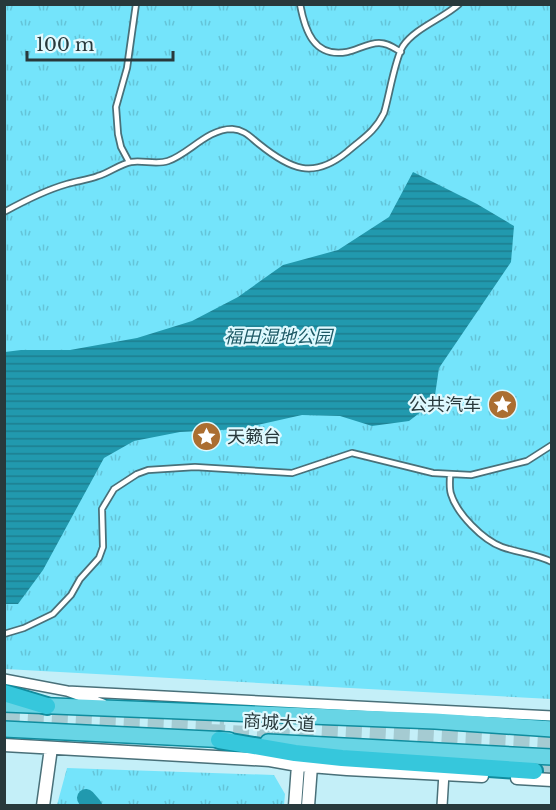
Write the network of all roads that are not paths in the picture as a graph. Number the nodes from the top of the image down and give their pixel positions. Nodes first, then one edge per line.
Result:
1 (136, 4) edge
2 (300, 4) edge
3 (459, 4) edge
4 (401, 52) junction
5 (129, 162) junction
6 (4, 212) edge
7 (552, 445) edge
8 (450, 475) junction
9 (552, 562) edge
10 (4, 634) edge
11 (4, 679) edge
12 (67, 691) junction
13 (4, 693) edge
14 (4, 704) edge
15 (47, 706) junction
16 (116, 709) junction
17 (552, 716) edge
18 (4, 729) edge
19 (552, 729) edge
20 (219, 740) junction
21 (4, 745) edge
22 (51, 748) junction
23 (552, 757) edge
24 (298, 765) junction
25 (311, 766) junction
26 (534, 771) tunnel mouth
27 (444, 773) junction
28 (552, 780) edge
29 (43, 806) edge
30 (295, 806) edge
31 (308, 806) edge
32 (442, 806) edge

1 - 5 lane
2 - 4 lane
3 - 4 lane
4 - 5 lane
5 - 6 lane
7 - 8 lane
8 - 9 lane
8 - 10 lane
11 - 12 street
12 - 16 street
12 - 17 street
13 - 15 highway
14 - 15 main road, 商城大道
15 - 16 main road, 商城大道
16 - 19 main road, 商城大道
18 - 20 main road, 商城大道
20 - 23 main road, 商城大道
20 - 26 highway
21 - 22 street
22 - 24 street
22 - 29 street
24 - 25 street
24 - 30 street
25 - 27 street
25 - 31 street
27 - 28 street
27 - 32 street

